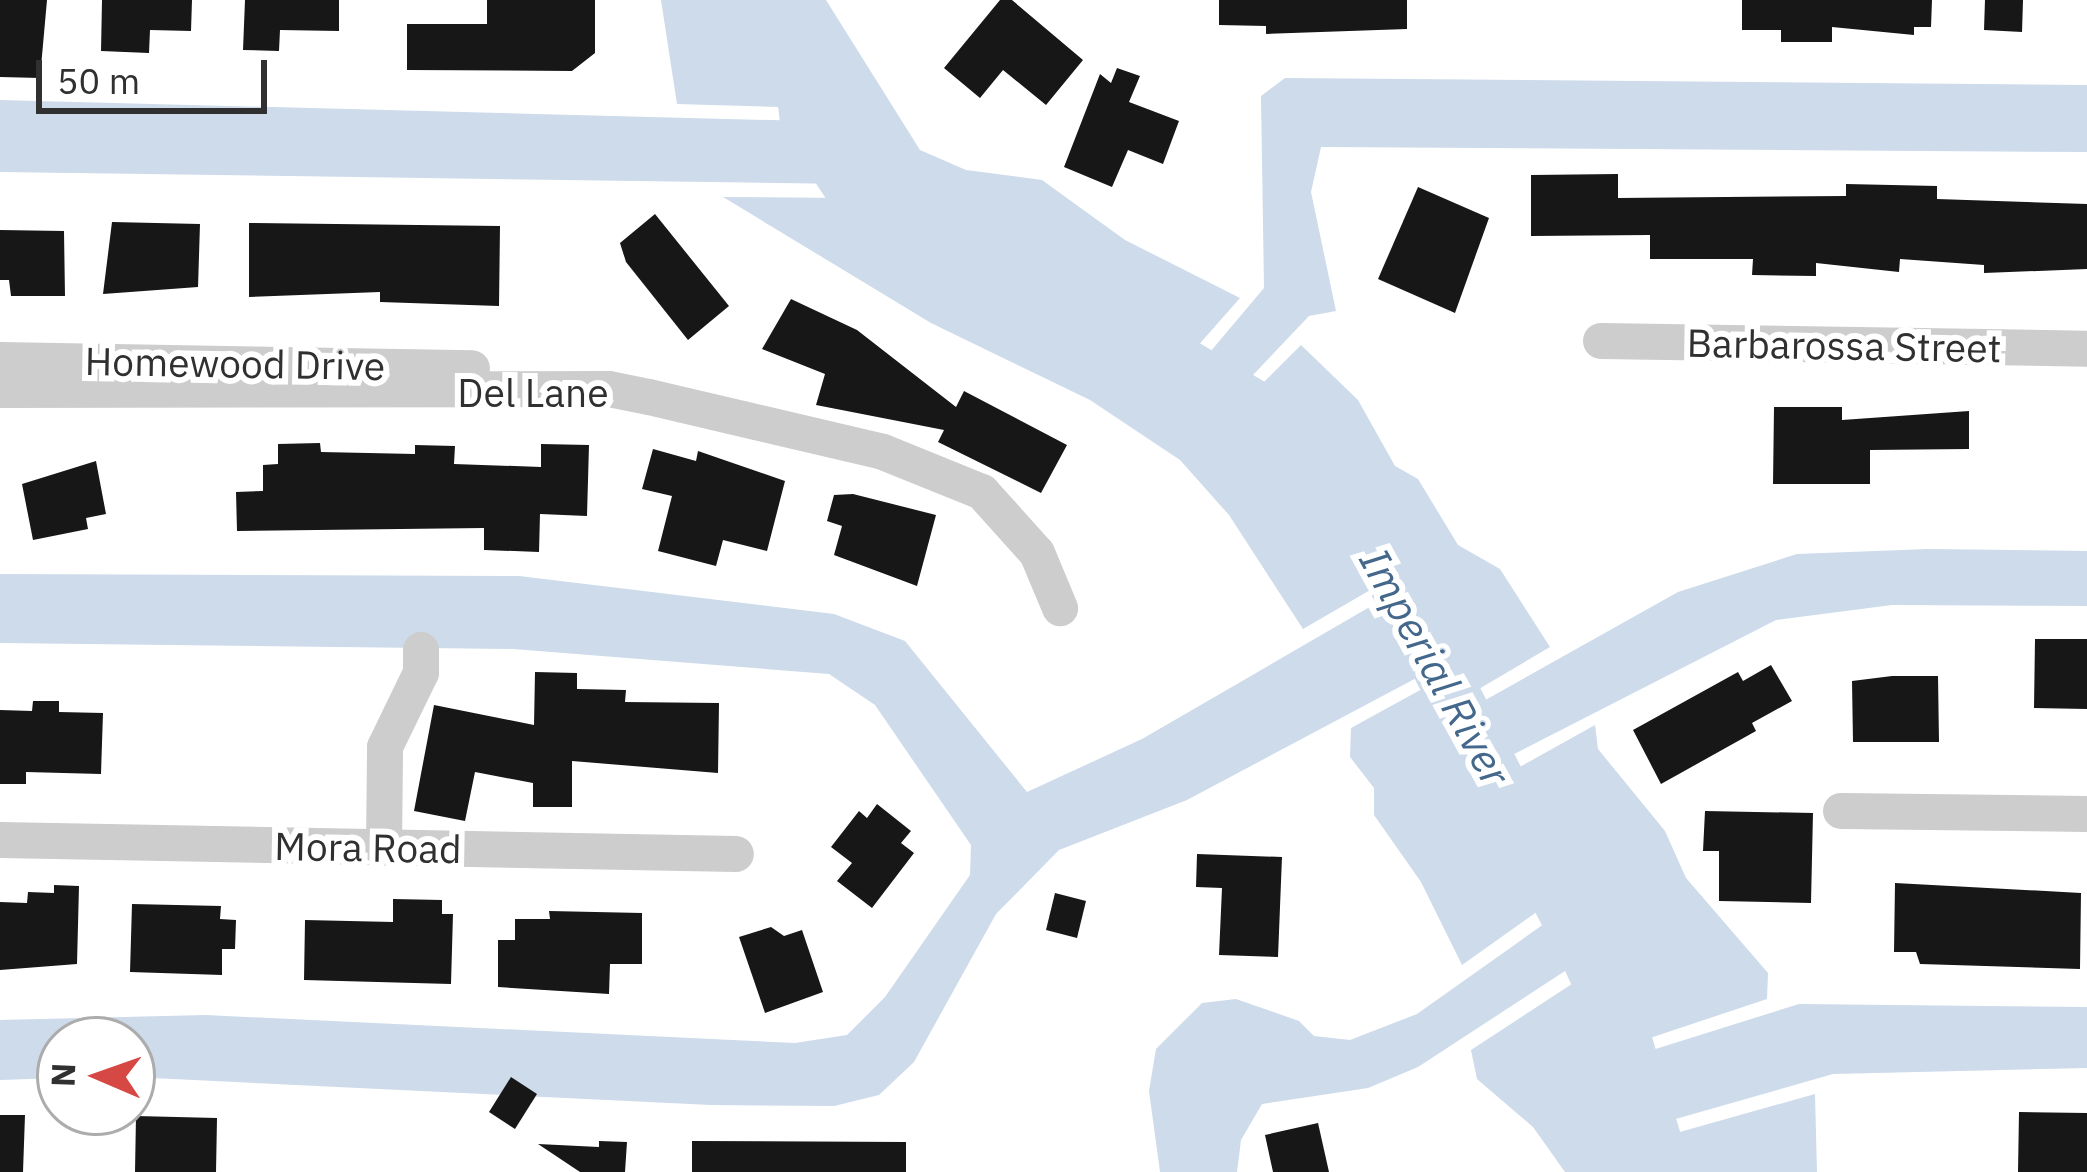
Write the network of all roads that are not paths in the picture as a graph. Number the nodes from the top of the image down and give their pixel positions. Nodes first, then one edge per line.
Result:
1 (1601, 341) dead end
2 (2087, 350) edge
3 (0, 360) edge
4 (609, 389) junction
5 (0, 390) edge
6 (1060, 608) dead end
7 (421, 650) dead end
8 (1840, 811) dead end
9 (2087, 814) edge
10 (0, 840) edge
11 (385, 848) junction
12 (736, 854) dead end

1 - 2 street, Barbarossa Street
3 - 4 street, Homewood Drive
4 - 5 street, Del Lane
4 - 6 street, Del Lane
7 - 11 street
8 - 9 street
10 - 11 street, Mora Road
11 - 12 street, Mora Road

